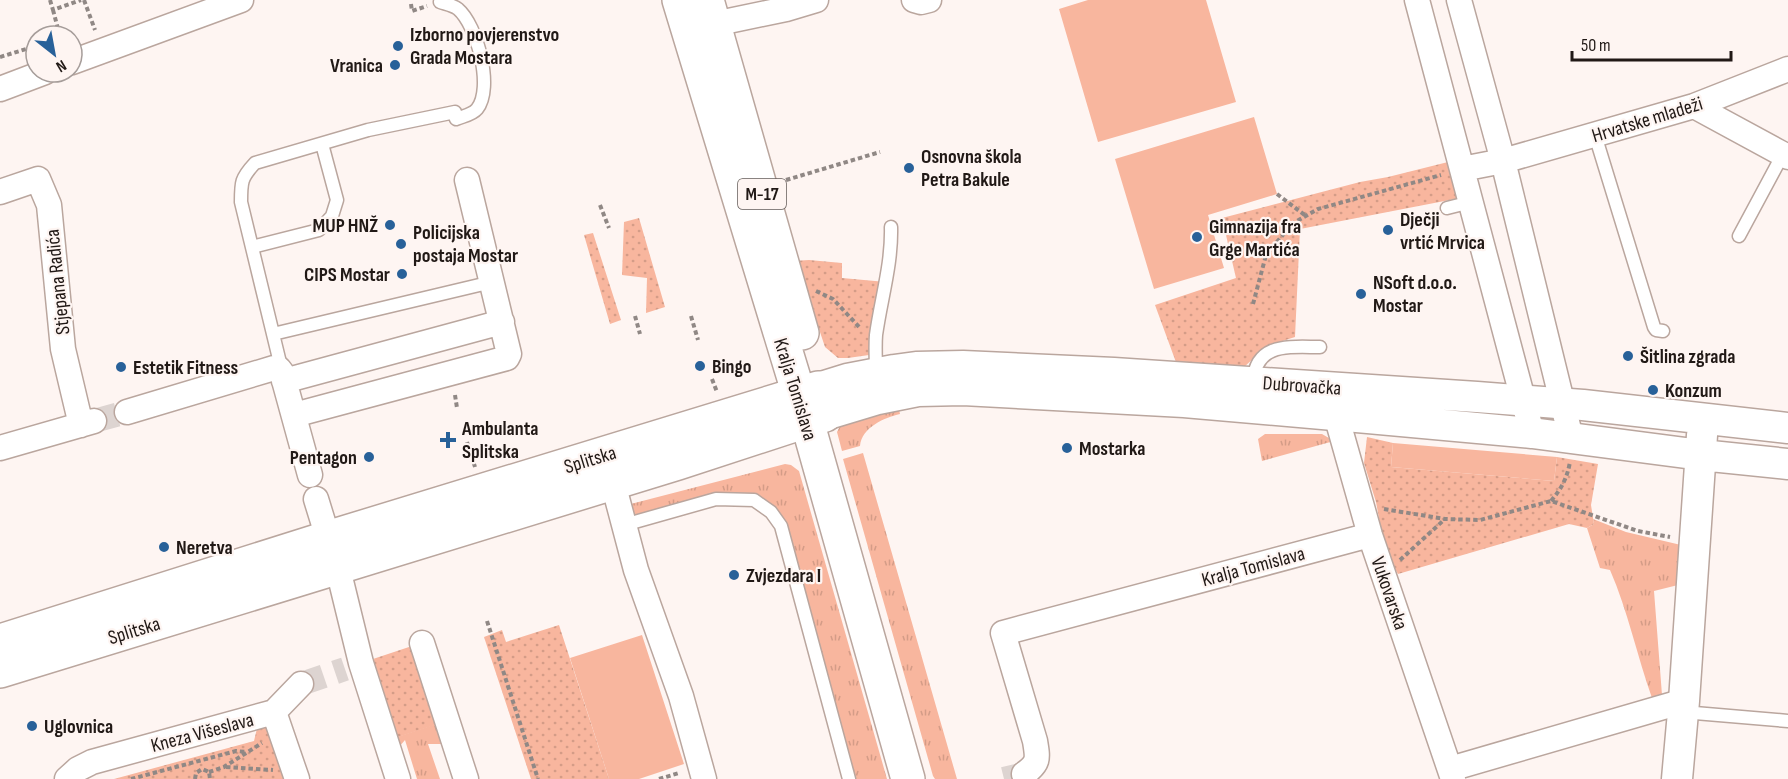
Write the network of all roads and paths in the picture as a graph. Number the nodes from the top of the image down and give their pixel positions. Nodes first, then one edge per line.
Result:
1 (50, 0) edge
2 (83, 0) edge
3 (241, 0) edge
4 (679, 0) edge
5 (816, 0) edge
6 (914, 0) edge
7 (929, 0) edge
8 (1417, 0) edge
9 (1459, 0) edge
10 (440, 2) dead end
11 (411, 4) dead end
12 (420, 9) dead end
13 (52, 10) junction
14 (710, 12) edge
15 (56, 24) edge
16 (24, 50) edge
17 (103, 51) junction
18 (0, 57) edge
19 (84, 58) edge
20 (1788, 69) edge
21 (24, 80) edge
22 (0, 89) edge
23 (1694, 106) junction
24 (1595, 135) junction
25 (322, 144) junction
26 (880, 152) dead end
27 (1786, 155) edge
28 (1503, 161) junction
29 (1462, 170) junction
30 (467, 180) dead end
31 (783, 181) dead end
32 (0, 192) edge
33 (1277, 194) dead end
34 (1471, 202) junction
35 (600, 205) dead end
36 (1447, 208) dead end
37 (1306, 216) junction
38 (891, 227) dead end
39 (609, 228) dead end
40 (1738, 237) dead end
41 (252, 247) junction
42 (492, 282) junction
43 (808, 290) dead end
44 (1252, 304) dead end
45 (635, 316) dead end
46 (691, 316) dead end
47 (502, 322) junction
48 (1663, 331) dead end
49 (273, 334) junction
50 (640, 334) dead end
51 (866, 335) dead end
52 (698, 340) dead end
53 (1320, 347) dead end
54 (876, 373) junction
55 (283, 377) junction
56 (1253, 382) junction
57 (1524, 400) junction
58 (1562, 403) junction
59 (812, 405) junction
60 (127, 412) tunnel mouth
61 (294, 416) junction
62 (1336, 416) junction
63 (1703, 418) junction
64 (1788, 428) edge
65 (1532, 433) junction
66 (1571, 438) junction
67 (0, 447) edge
68 (1701, 455) junction
69 (1788, 464) edge
70 (310, 475) dead end
71 (613, 483) junction
72 (316, 499) dead end
73 (501, 501) junction
74 (1551, 501) junction
75 (1362, 507) junction
76 (1445, 519) junction
77 (624, 525) junction
78 (1370, 535) junction
79 (1672, 537) dead end
80 (332, 552) junction
81 (1383, 573) junction
82 (487, 621) dead end
83 (0, 641) edge
84 (422, 642) dead end
85 (0, 671) edge
86 (302, 684) tunnel mouth
87 (1684, 706) junction
88 (274, 712) junction
89 (1788, 721) edge
90 (270, 738) dead end
91 (246, 752) junction
92 (224, 767) junction
93 (209, 772) junction
94 (1024, 774) dead end
95 (1452, 774) edge
96 (296, 775) edge
97 (702, 778) edge
98 (67, 779) edge
99 (131, 779) edge
100 (194, 779) edge
101 (210, 779) edge
102 (398, 779) edge
103 (466, 779) edge
104 (538, 779) edge
105 (849, 779) edge
106 (908, 779) edge
107 (931, 779) edge
108 (1677, 779) edge

1 - 13 path
2 - 13 path
2 - 17 path
3 - 17 street
4 - 59 main road, Kralja Tomislava / M-17
5 - 14 street
6 - 7 street
8 - 29 street
9 - 28 street
10 - 25 lane
11 - 12 path
13 - 15 path
14 - 59 main road, Kralja Tomislava / M-17
16 - 18 path
17 - 19 street
20 - 23 street, Hrvatske mladeži
21 - 22 street
23 - 24 street, Hrvatske mladeži
23 - 27 street
24 - 28 street, Hrvatske mladeži
24 - 48 lane
25 - 41 lane
25 - 41 lane
26 - 31 path
27 - 40 lane
28 - 29 street, Hrvatske mladeži
28 - 58 street
29 - 34 street
29 - 37 path
30 - 42 street
32 - 67 street, Stjepana Radića
33 - 37 path
34 - 36 lane
34 - 57 street
35 - 39 path
37 - 44 path
38 - 54 lane
41 - 49 lane
42 - 47 street
42 - 49 lane
43 - 51 path
45 - 50 path
46 - 52 path
47 - 55 street
47 - 61 street
49 - 55 lane
53 - 56 lane
54 - 56 street, Dubrovačka
54 - 59 street, Dubrovačka
55 - 60 street
55 - 61 street
56 - 57 street, Dubrovačka
57 - 58 street, Dubrovačka
57 - 65 street
58 - 63 street, Dubrovačka
58 - 66 street
59 - 62 street, Dubrovačka
59 - 71 main road, Splitska
59 - 73 main road, Splitska
59 - 106 main road, Kralja Tomislava / M-17
59 - 107 main road, Kralja Tomislava / M-17
61 - 70 street
62 - 65 street, Dubrovačka
62 - 75 street, Vukovarska
63 - 64 street, Dubrovačka
63 - 68 street
65 - 66 street, Dubrovačka
66 - 68 street, Dubrovačka
66 - 74 path
68 - 69 street, Dubrovačka
68 - 87 street
71 - 73 main road, Splitska
71 - 77 street, Splitska
72 - 80 street
73 - 80 main road, Splitska
74 - 76 path
74 - 79 path
75 - 76 path
75 - 78 street, Vukovarska
76 - 81 path
77 - 97 street, Splitska
77 - 105 lane
78 - 81 street, Vukovarska
78 - 94 street, Kralja Tomislava
80 - 83 main road, Splitska
80 - 85 main road, Splitska
80 - 102 street
81 - 95 street, Vukovarska
82 - 104 path
84 - 103 street
86 - 88 street
87 - 89 lane
87 - 95 street, Vukovarska
87 - 108 street
88 - 96 street, Kneza Višeslava
88 - 98 street, Kneza Višeslava
90 - 91 path
91 - 92 path
91 - 99 path
92 - 93 path
92 - 96 path
93 - 100 path
93 - 101 path

